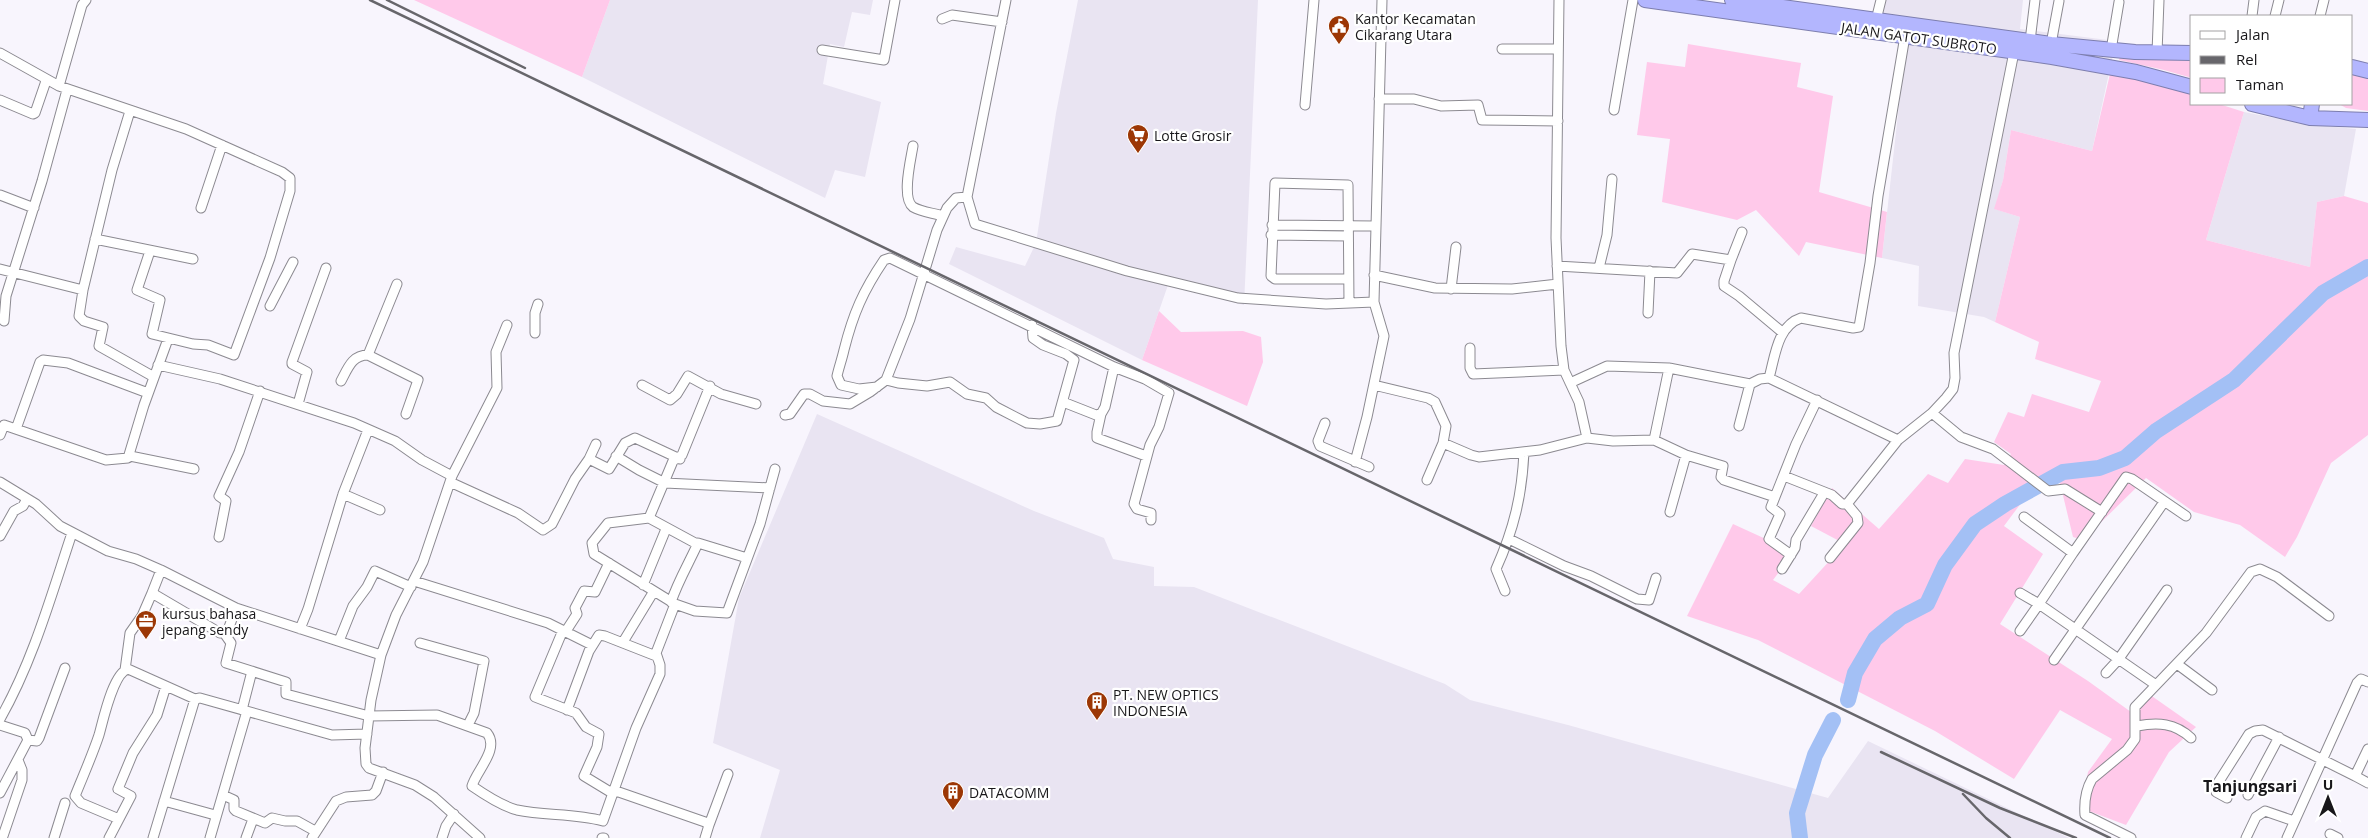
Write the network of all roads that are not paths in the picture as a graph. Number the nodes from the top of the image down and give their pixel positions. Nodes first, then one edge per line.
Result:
1 (86, 0) edge
2 (895, 0) edge
3 (1006, 0) edge
4 (1314, 0) edge
5 (1382, 0) edge
6 (1559, 0) edge
7 (1633, 0) edge
8 (1644, 0) edge
9 (1732, 0) edge
10 (1881, 0) edge
11 (2035, 0) edge
12 (2159, 0) edge
13 (2254, 0) edge
14 (2279, 0) edge
15 (2324, 0) edge
16 (2059, 1) edge
17 (2119, 2) dead end
18 (2252, 15) edge
19 (2276, 15) edge
20 (2320, 15) edge
21 (942, 19) dead end
22 (1876, 20) junction
23 (1002, 22) junction
24 (1905, 36) junction
25 (2030, 41) junction
26 (2051, 44) junction
27 (1502, 48) dead end
28 (1558, 48) junction
29 (822, 50) dead end
30 (2112, 50) junction
31 (2014, 52) junction
32 (2157, 53) junction
33 (2190, 53) edge
34 (1, 57) edge
35 (2353, 67) edge
36 (2368, 71) edge
37 (46, 81) junction
38 (2190, 86) edge
39 (63, 88) junction
40 (1379, 99) junction
41 (0, 100) edge
42 (1305, 105) dead end
43 (2256, 105) edge
44 (2312, 105) edge
45 (1614, 110) dead end
46 (130, 111) junction
47 (2310, 118) junction
48 (2368, 120) edge
49 (1558, 121) junction
50 (222, 145) junction
51 (913, 146) dead end
52 (1612, 179) dead end
53 (0, 195) edge
54 (967, 197) junction
55 (34, 208) junction
56 (202, 208) dead end
57 (943, 216) junction
58 (1272, 225) junction
59 (1348, 226) junction
60 (1375, 226) junction
61 (1742, 232) dead end
62 (1272, 235) junction
63 (1348, 236) junction
64 (95, 239) junction
65 (1456, 247) dead end
66 (150, 251) junction
67 (193, 259) dead end
68 (1731, 260) junction
69 (293, 262) dead end
70 (1557, 266) junction
71 (326, 268) dead end
72 (1599, 268) junction
73 (0, 269) edge
74 (1650, 271) junction
75 (923, 272) junction
76 (14, 273) junction
77 (1374, 275) junction
78 (1348, 280) junction
79 (398, 284) dead end
80 (1558, 284) junction
81 (1451, 288) junction
82 (83, 290) junction
83 (1374, 302) junction
84 (1349, 303) junction
85 (538, 304) dead end
86 (270, 306) dead end
87 (1648, 313) dead end
88 (4, 321) dead end
89 (507, 325) dead end
90 (1032, 325) junction
91 (1782, 332) junction
92 (535, 333) dead end
93 (168, 339) junction
94 (1470, 348) dead end
95 (368, 355) junction
96 (158, 365) junction
97 (1114, 367) junction
98 (1668, 368) junction
99 (1564, 370) junction
100 (154, 377) junction
101 (1769, 378) junction
102 (886, 380) junction
103 (342, 381) dead end
104 (1570, 383) junction
105 (1750, 384) junction
106 (642, 385) dead end
107 (1374, 385) junction
108 (710, 386) junction
109 (877, 387) junction
110 (260, 391) junction
111 (148, 393) junction
112 (1816, 400) junction
113 (1063, 402) junction
114 (298, 404) junction
115 (756, 404) dead end
116 (1932, 413) junction
117 (406, 414) dead end
118 (1101, 414) junction
119 (785, 415) dead end
120 (2, 424) edge
121 (1325, 424) dead end
122 (1739, 426) dead end
123 (16, 429) junction
124 (368, 430) junction
125 (0, 436) edge
126 (1587, 438) junction
127 (1654, 440) junction
128 (1898, 440) junction
129 (1442, 443) junction
130 (596, 444) dead end
131 (1524, 452) junction
132 (1686, 455) junction
133 (130, 456) junction
134 (616, 456) junction
135 (1146, 456) junction
136 (589, 459) junction
137 (680, 459) junction
138 (1355, 462) junction
139 (1369, 467) dead end
140 (194, 469) dead end
141 (775, 470) dead end
142 (1784, 476) junction
143 (451, 479) junction
144 (1427, 480) dead end
145 (0, 482) edge
146 (665, 483) junction
147 (770, 488) junction
148 (1824, 493) junction
149 (342, 494) junction
150 (1775, 497) junction
151 (27, 499) junction
152 (2164, 502) junction
153 (1847, 504) junction
154 (380, 510) dead end
155 (1670, 512) dead end
156 (2102, 512) junction
157 (2024, 516) dead end
158 (2186, 516) dead end
159 (649, 518) junction
160 (1151, 520) dead end
161 (666, 529) junction
162 (72, 533) junction
163 (0, 536) edge
164 (219, 537) dead end
165 (1509, 539) junction
166 (697, 544) junction
167 (2073, 553) junction
168 (1791, 555) junction
169 (747, 558) junction
170 (1830, 558) dead end
171 (608, 563) junction
172 (1782, 569) dead end
173 (161, 570) junction
174 (1656, 578) dead end
175 (412, 584) junction
176 (643, 585) junction
177 (2167, 590) dead end
178 (1505, 591) dead end
179 (654, 592) junction
180 (152, 593) junction
181 (2020, 593) dead end
182 (673, 603) junction
183 (2039, 604) junction
184 (236, 608) junction
185 (2329, 616) dead end
186 (300, 628) junction
187 (2075, 630) junction
188 (564, 631) junction
189 (2020, 631) dead end
190 (224, 633) junction
191 (339, 641) junction
192 (622, 642) junction
193 (420, 643) dead end
194 (592, 645) junction
195 (381, 655) junction
196 (656, 656) junction
197 (2054, 660) dead end
198 (2118, 660) junction
199 (2177, 664) junction
200 (65, 668) dead end
201 (125, 670) junction
202 (252, 671) junction
203 (2106, 673) dead end
204 (2368, 682) edge
205 (2156, 685) junction
206 (166, 686) junction
207 (2212, 690) dead end
208 (195, 699) junction
209 (568, 710) junction
210 (245, 711) junction
211 (369, 716) junction
212 (0, 719) edge
213 (0, 724) edge
214 (468, 726) junction
215 (2136, 726) junction
216 (366, 734) junction
217 (2279, 737) junction
218 (2191, 738) dead end
219 (28, 740) junction
220 (2368, 749) edge
221 (18, 760) junction
222 (2321, 761) junction
223 (382, 772) junction
224 (728, 774) dead end
225 (2356, 776) junction
226 (2368, 783) edge
227 (612, 791) junction
228 (0, 793) edge
229 (223, 795) junction
230 (2248, 795) dead end
231 (2227, 798) dead end
232 (164, 802) junction
233 (65, 803) dead end
234 (454, 814) junction
235 (216, 815) junction
236 (119, 819) junction
237 (253, 819) junction
238 (2294, 821) junction
239 (708, 825) junction
240 (314, 834) edge
241 (3, 836) edge
242 (110, 836) edge
243 (54, 838) edge
244 (120, 838) edge
245 (153, 838) edge
246 (210, 838) edge
247 (246, 838) edge
248 (442, 838) edge
249 (480, 838) edge
250 (705, 838) edge
251 (2131, 838) edge
252 (2246, 838) edge
253 (2287, 838) edge

1 - 39 street
2 - 29 street
3 - 23 street
4 - 42 street
5 - 40 street
6 - 28 street
7 - 45 street
8 - 24 highway, JALAN GATOT SUBROTO
9 - 22 highway, JALAN GATOT SUBROTO
10 - 22 street
11 - 25 street
12 - 32 street
13 - 18 street
14 - 19 street
15 - 20 street
16 - 26 street
17 - 30 street
21 - 23 street
22 - 25 highway, JALAN GATOT SUBROTO
23 - 54 street
24 - 31 highway, JALAN GATOT SUBROTO
24 - 91 street
25 - 26 highway, JALAN GATOT SUBROTO
26 - 30 highway, JALAN GATOT SUBROTO
27 - 28 street
28 - 49 street
30 - 32 highway, JALAN GATOT SUBROTO
31 - 38 highway, JALAN GATOT SUBROTO
31 - 116 street
32 - 33 highway, JALAN GATOT SUBROTO
34 - 37 street
35 - 36 highway
37 - 39 street
37 - 41 street
39 - 46 street
39 - 55 street
40 - 49 street
40 - 60 street
43 - 47 highway
44 - 47 highway
46 - 50 street
46 - 64 street
47 - 48 highway
49 - 70 street
50 - 56 street
50 - 93 street
51 - 57 street
52 - 72 street
53 - 55 street
54 - 57 street
54 - 84 street
55 - 76 street
57 - 75 street
58 - 59 street
58 - 59 street
58 - 62 street
59 - 60 street
59 - 63 street
60 - 77 street
61 - 68 street
62 - 63 street
62 - 78 street
63 - 78 street
64 - 66 street
64 - 82 street
65 - 81 street
66 - 67 street
66 - 93 street
68 - 74 street
68 - 91 street
69 - 86 street
70 - 72 street
70 - 80 street
71 - 114 street
72 - 74 street
73 - 76 street
74 - 87 street
75 - 90 street
75 - 102 street
75 - 109 street
76 - 82 street
76 - 88 street
77 - 81 street
77 - 83 street
78 - 84 street
79 - 95 street
80 - 81 street
80 - 99 street
82 - 100 street
83 - 84 street
83 - 107 street
85 - 92 street
89 - 143 street
90 - 97 street
90 - 113 street
91 - 101 street
93 - 96 street
94 - 99 street
95 - 103 street
95 - 117 street
96 - 100 street
96 - 110 street
97 - 118 street
97 - 135 street
98 - 104 street
98 - 105 street
98 - 127 street
99 - 104 street
100 - 111 street
101 - 105 street
101 - 112 street
102 - 109 street
102 - 113 street
104 - 126 street
105 - 122 street
106 - 108 street
107 - 129 street
107 - 138 street
108 - 115 street
108 - 137 street
109 - 119 street
110 - 114 street
110 - 164 street
111 - 123 street
111 - 133 street
112 - 128 street
112 - 142 street
113 - 118 street
114 - 124 street
116 - 128 street
116 - 156 street
118 - 135 street
120 - 123 street
120 - 125 street
121 - 138 street
123 - 133 street
124 - 143 street
124 - 149 street
126 - 127 street
126 - 131 street
127 - 132 street
128 - 153 street
129 - 131 street
129 - 144 street
130 - 136 street
131 - 165 street
132 - 150 street
132 - 155 street
133 - 140 street
134 - 136 street
134 - 137 street
134 - 146 street
135 - 160 street
136 - 143 street
137 - 146 street
138 - 139 street
141 - 147 street
142 - 148 street
142 - 150 street
143 - 175 street
145 - 151 street
146 - 147 street
146 - 159 street
147 - 169 street
148 - 153 street
148 - 168 street
149 - 154 street
149 - 186 street
150 - 168 street
151 - 162 street
151 - 163 street
152 - 156 street
152 - 158 street
152 - 187 street
153 - 170 street
156 - 167 street
157 - 167 street
159 - 161 street
159 - 171 street
161 - 166 street
161 - 176 street
162 - 173 street
162 - 212 street
165 - 174 street
165 - 178 street
166 - 169 street
166 - 182 street
167 - 183 street
168 - 172 street
169 - 182 street
171 - 176 street
171 - 188 street
173 - 180 street
173 - 184 street
175 - 188 street
175 - 191 street
175 - 195 street
176 - 179 street
177 - 198 street
179 - 182 street
179 - 192 street
180 - 190 street
180 - 201 street
181 - 183 street
182 - 196 street
183 - 187 street
183 - 189 street
184 - 186 street
184 - 190 street
185 - 199 street
186 - 191 street
187 - 197 street
187 - 198 street
188 - 194 street
188 - 209 street
190 - 202 street
191 - 195 street
192 - 194 street
192 - 196 street
193 - 214 street
194 - 209 street
195 - 211 street
196 - 227 street
198 - 203 street
198 - 205 street
199 - 205 street
199 - 207 street
200 - 219 street
201 - 206 street
201 - 236 street
202 - 210 street
202 - 211 street
204 - 222 street
205 - 215 street
206 - 208 street
206 - 236 street
208 - 210 street
208 - 232 street
209 - 227 street
210 - 216 street
210 - 229 street
211 - 214 street
211 - 216 street
213 - 219 street
214 - 227 street
215 - 218 street
215 - 251 street
216 - 223 street
217 - 222 street
217 - 230 street
217 - 231 street
219 - 221 street
220 - 225 street
221 - 228 street
221 - 241 street
222 - 225 street
222 - 238 street
223 - 234 street
223 - 240 street
224 - 239 street
225 - 226 street
227 - 239 street
229 - 235 street
229 - 237 street
232 - 235 street
232 - 245 street
233 - 243 street
234 - 248 street
234 - 249 street
235 - 246 street
236 - 242 street
237 - 240 street
237 - 247 street
238 - 252 street
238 - 253 street
239 - 250 street
242 - 244 street

